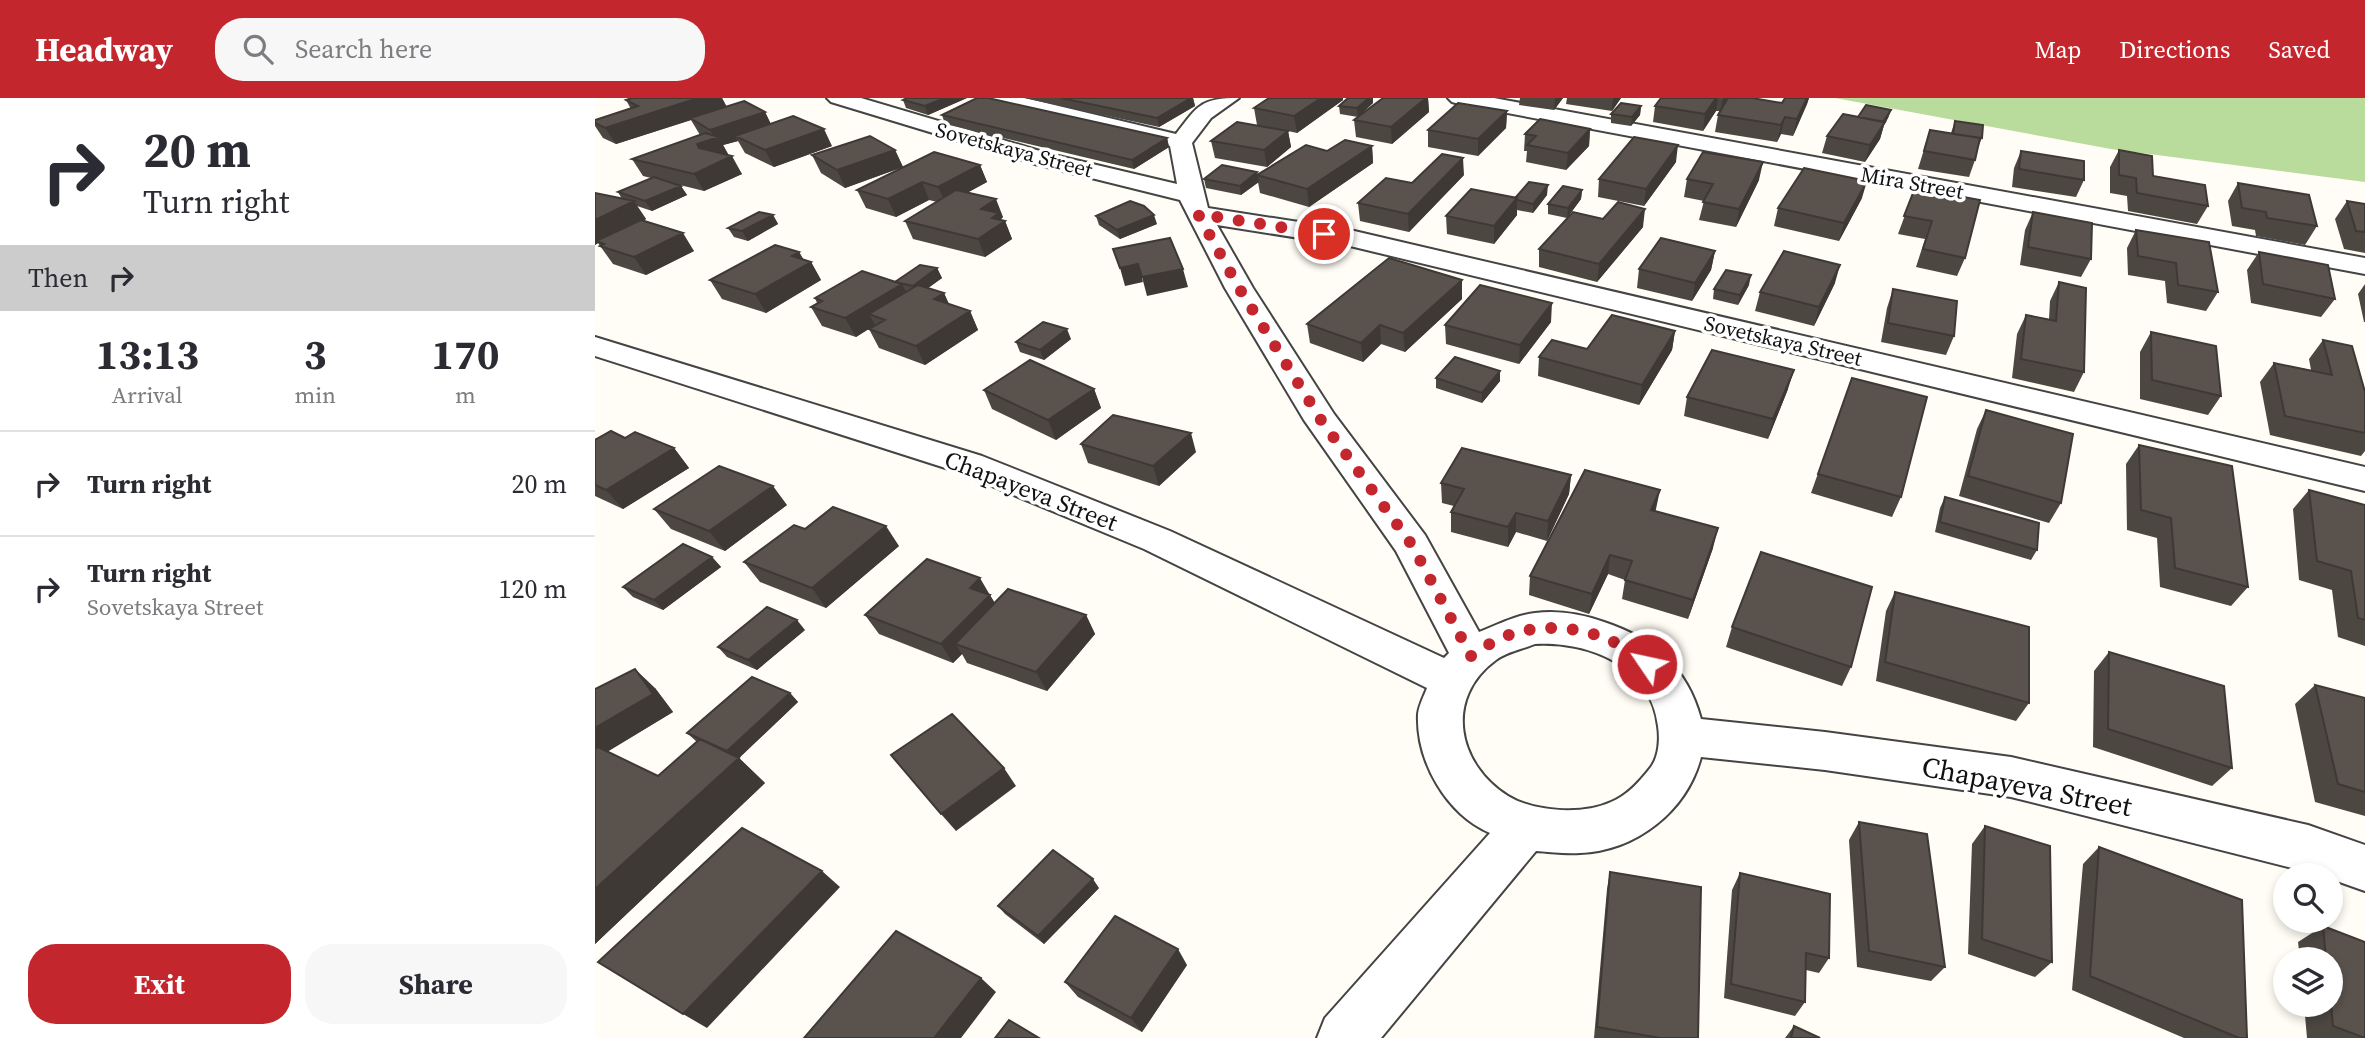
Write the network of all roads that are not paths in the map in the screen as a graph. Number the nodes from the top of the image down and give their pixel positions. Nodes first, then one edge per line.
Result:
1 (838, 98) edge
2 (999, 98) edge
3 (1188, 98) edge
4 (1459, 98) edge
5 (1224, 101) edge
6 (958, 109) edge
7 (925, 125) junction
8 (1181, 143) junction
9 (1195, 205) junction
10 (2365, 266) edge
11 (595, 346) edge
12 (2365, 479) edge
13 (1461, 668) junction
14 (1682, 736) junction
15 (1526, 827) junction
16 (2365, 868) edge
17 (1345, 1038) edge

1 - 7 street, Sovetskaya Street
2 - 8 street
3 - 5 street
4 - 10 street, Mira Street
5 - 8 street
6 - 7 street
7 - 9 street, Sovetskaya Street
8 - 9 street
9 - 12 street, Sovetskaya Street
9 - 13 street
11 - 13 street, Chapayeva Street
13 - 14 street
13 - 15 street
14 - 15 street
14 - 16 street, Chapayeva Street
15 - 17 street

